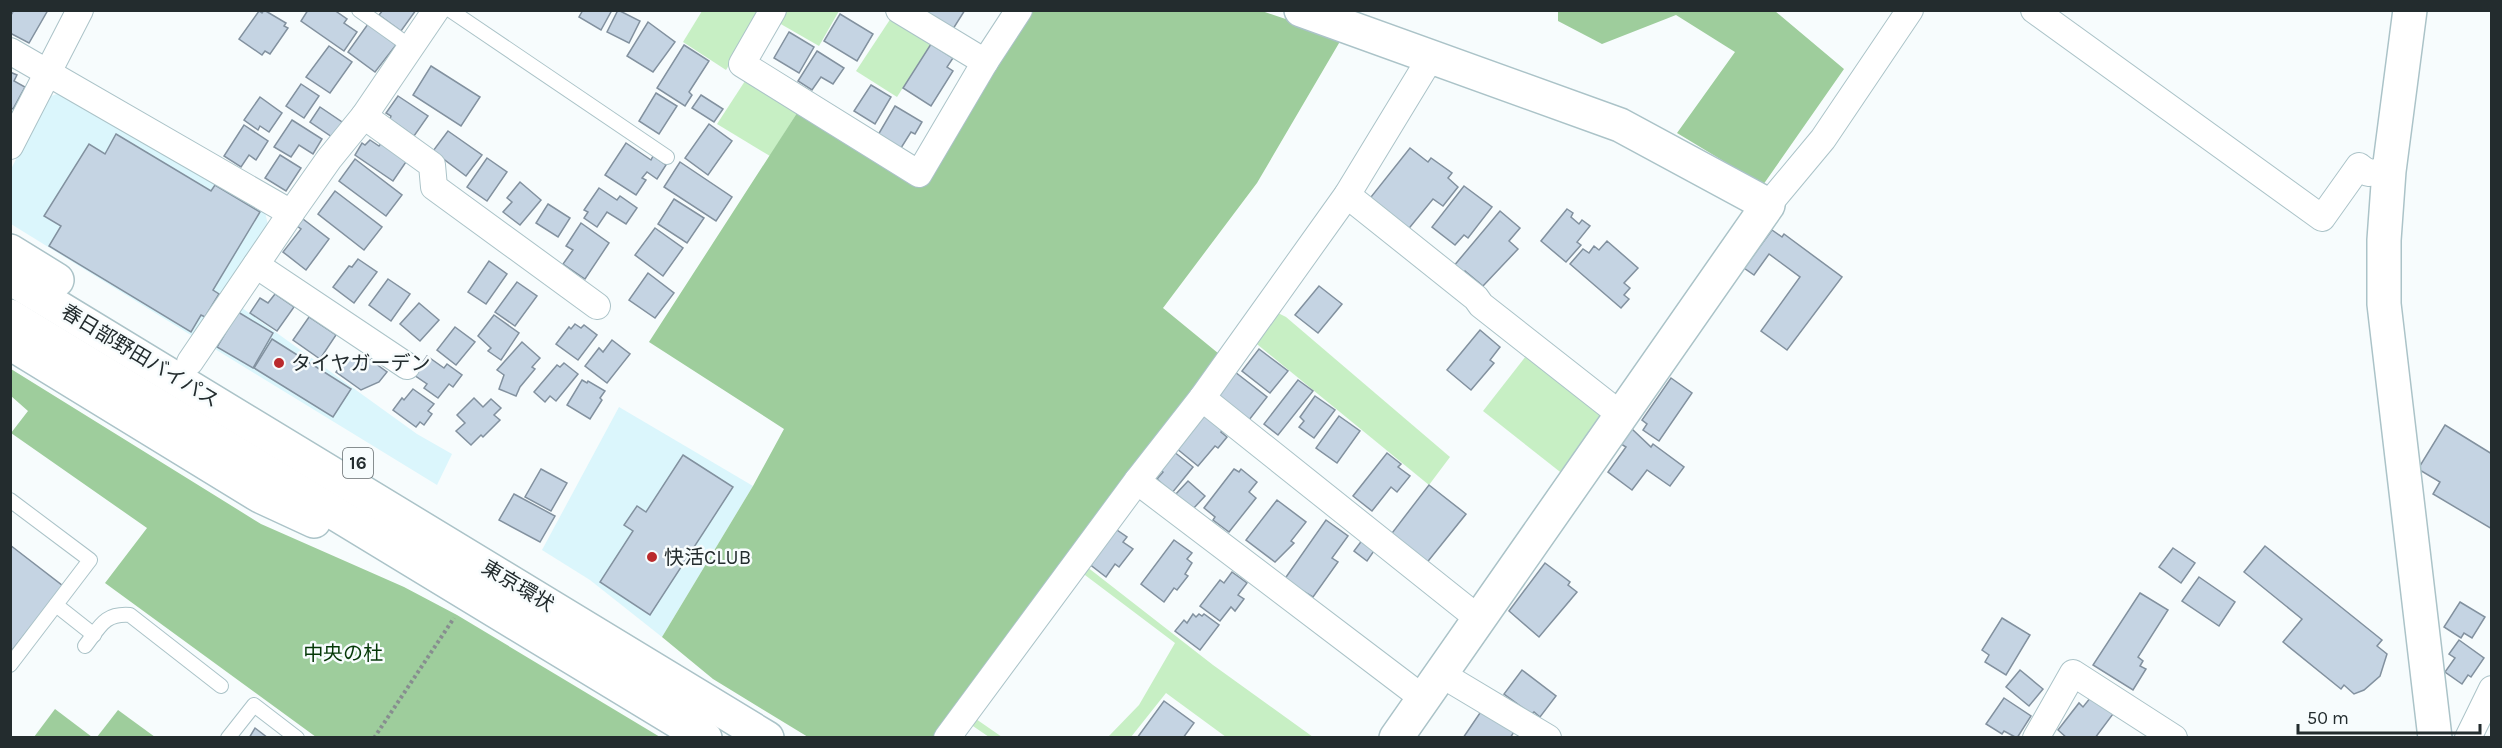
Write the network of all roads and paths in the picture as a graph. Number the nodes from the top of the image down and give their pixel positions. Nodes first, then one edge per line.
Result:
1 (80, 10) edge
2 (359, 10) edge
3 (436, 10) edge
4 (450, 10) edge
5 (773, 10) edge
6 (899, 10) edge
7 (1019, 10) edge
8 (1301, 10) edge
9 (1910, 10) edge
10 (2034, 10) edge
11 (2410, 10) edge
12 (411, 47) junction
13 (10, 51) edge
14 (1431, 57) junction
15 (985, 62) junction
16 (47, 73) junction
17 (364, 116) junction
18 (10, 146) edge
19 (667, 157) dead end
20 (2389, 171) junction
21 (1347, 195) junction
22 (1768, 205) junction
23 (291, 213) junction
24 (10, 251) edge
25 (256, 265) junction
26 (10, 278) edge
27 (597, 306) dead end
28 (10, 316) edge
29 (10, 343) edge
30 (190, 362) junction
31 (407, 366) dead end
32 (1202, 398) junction
33 (1621, 415) junction
34 (269, 434) joint
35 (246, 459) joint
36 (1137, 481) junction
37 (10, 500) edge
38 (458, 598) junction
39 (56, 605) junction
40 (1479, 618) junction
41 (94, 635) junction
42 (85, 646) dead end
43 (10, 665) edge
44 (221, 686) dead end
45 (1433, 686) junction
46 (2492, 689) edge
47 (693, 693) junction
48 (228, 738) edge
49 (297, 738) edge
50 (374, 738) edge
51 (705, 738) edge
52 (767, 738) edge
53 (947, 738) edge
54 (1396, 738) edge
55 (1548, 738) edge
56 (2036, 738) edge
57 (2174, 738) edge
58 (2435, 738) edge
59 (2468, 738) edge

1 - 16 street
2 - 12 lane
3 - 12 street
4 - 19 lane
5 - 15 street
6 - 15 street
7 - 15 street
8 - 14 main road
9 - 22 street
10 - 20 street
11 - 20 main road
12 - 17 street
13 - 16 street
14 - 21 street
14 - 22 main road
16 - 18 street
16 - 23 street
17 - 23 street
17 - 27 street
20 - 58 main road
21 - 32 street
21 - 33 street
22 - 33 main road
23 - 25 street
24 - 30 main road, 16
25 - 30 street
25 - 31 street
26 - 34 main road, 春日部野田バイパス / 16
28 - 35 main road, 春日部野田バイパス
29 - 38 main road
30 - 47 main road, 16
32 - 36 street
32 - 40 street
33 - 40 main road
34 - 47 main road, 東京環状 / 16
35 - 38 main road, 東京環状
36 - 45 street
36 - 53 street
37 - 39 lane
38 - 50 path
38 - 51 main road, 東京環状
39 - 41 lane
39 - 43 lane
40 - 45 main road
41 - 42 lane
41 - 44 lane
45 - 54 main road
45 - 55 street
46 - 59 street
47 - 52 main road, 東京環状 / 16
48 - 49 lane
56 - 57 street

